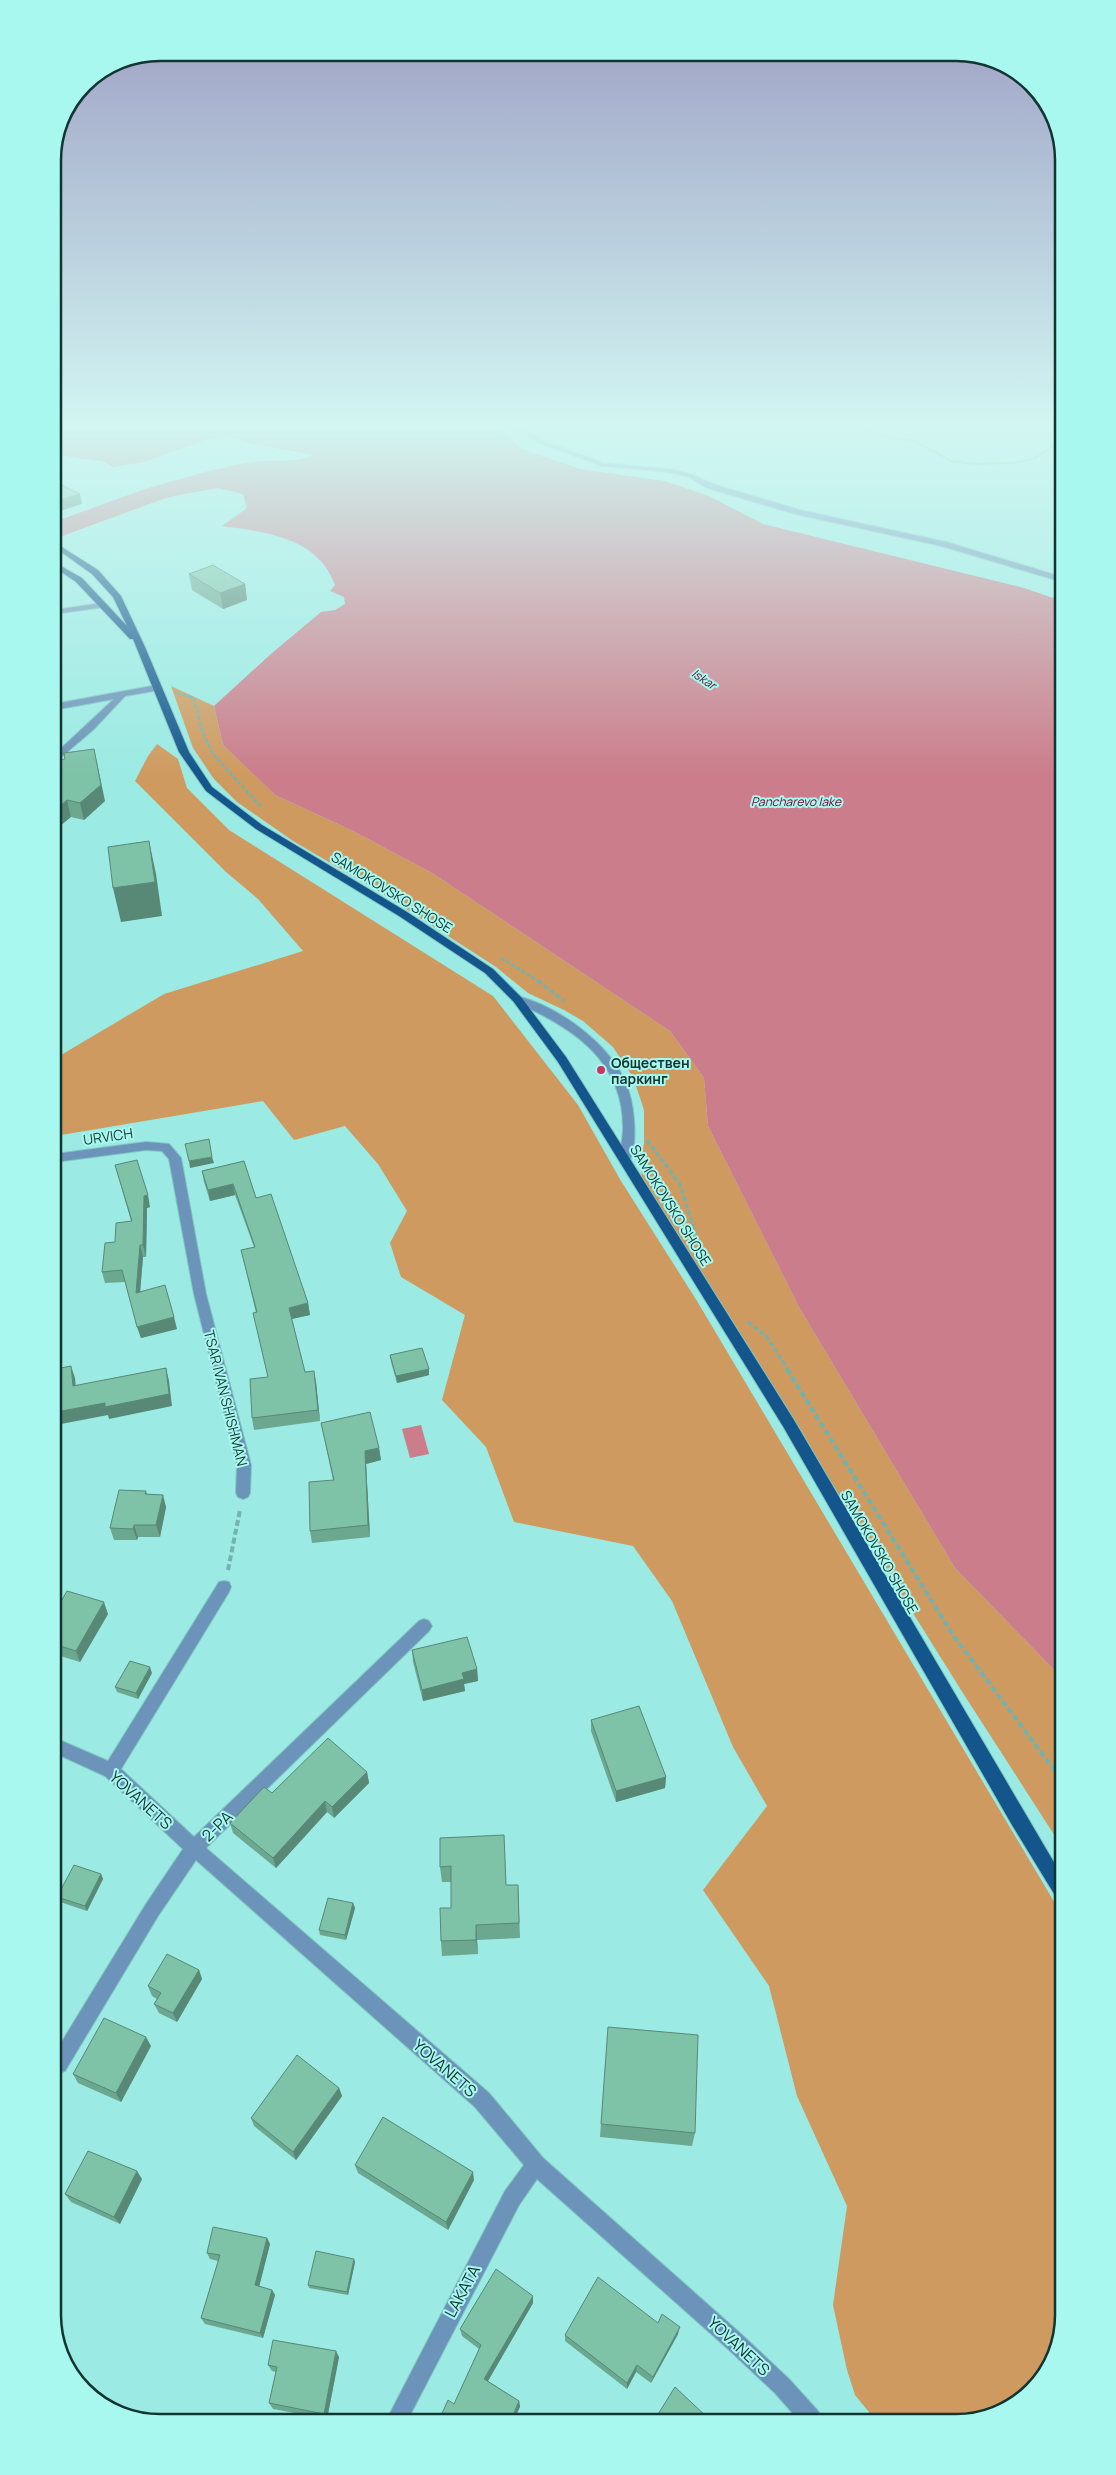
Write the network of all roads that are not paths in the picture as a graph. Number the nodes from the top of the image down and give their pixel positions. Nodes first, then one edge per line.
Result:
1 (941, 544) edge
2 (61, 548) edge
3 (61, 569) edge
4 (1055, 578) edge
5 (102, 605) junction
6 (61, 611) edge
7 (141, 647) junction
8 (158, 688) junction
9 (123, 694) junction
10 (61, 706) edge
11 (61, 754) edge
12 (517, 999) junction
13 (165, 1148) joint
14 (61, 1157) edge
15 (625, 1158) junction
16 (244, 1492) road end
17 (224, 1587) road end
18 (424, 1626) dead end
19 (61, 1748) edge
20 (111, 1771) junction
21 (194, 1848) junction
22 (1055, 1880) edge
23 (61, 2059) edge
24 (536, 2165) junction
25 (400, 2414) edge
26 (806, 2414) edge

1 - 4 street
2 - 7 main road, SAMOKOVSKO SHOSE
3 - 5 main road, SAMOKOVSKO SHOSE
5 - 6 street
5 - 7 main road, SAMOKOVSKO SHOSE
7 - 8 main road, SAMOKOVSKO SHOSE
8 - 9 street
8 - 12 main road, SAMOKOVSKO SHOSE
9 - 10 street
9 - 11 street
12 - 15 main road, SAMOKOVSKO SHOSE
12 - 15 street
13 - 14 street, URVICH
13 - 16 street, TSAR IVAN SHISHMAN
15 - 22 main road, SAMOKOVSKO SHOSE
17 - 20 street
18 - 21 street, 2-РА
19 - 20 street, YOVANETS
20 - 21 street, YOVANETS
21 - 23 street, 2-РА
21 - 24 street, YOVANETS
24 - 25 street, LAKATA
24 - 26 street, YOVANETS

